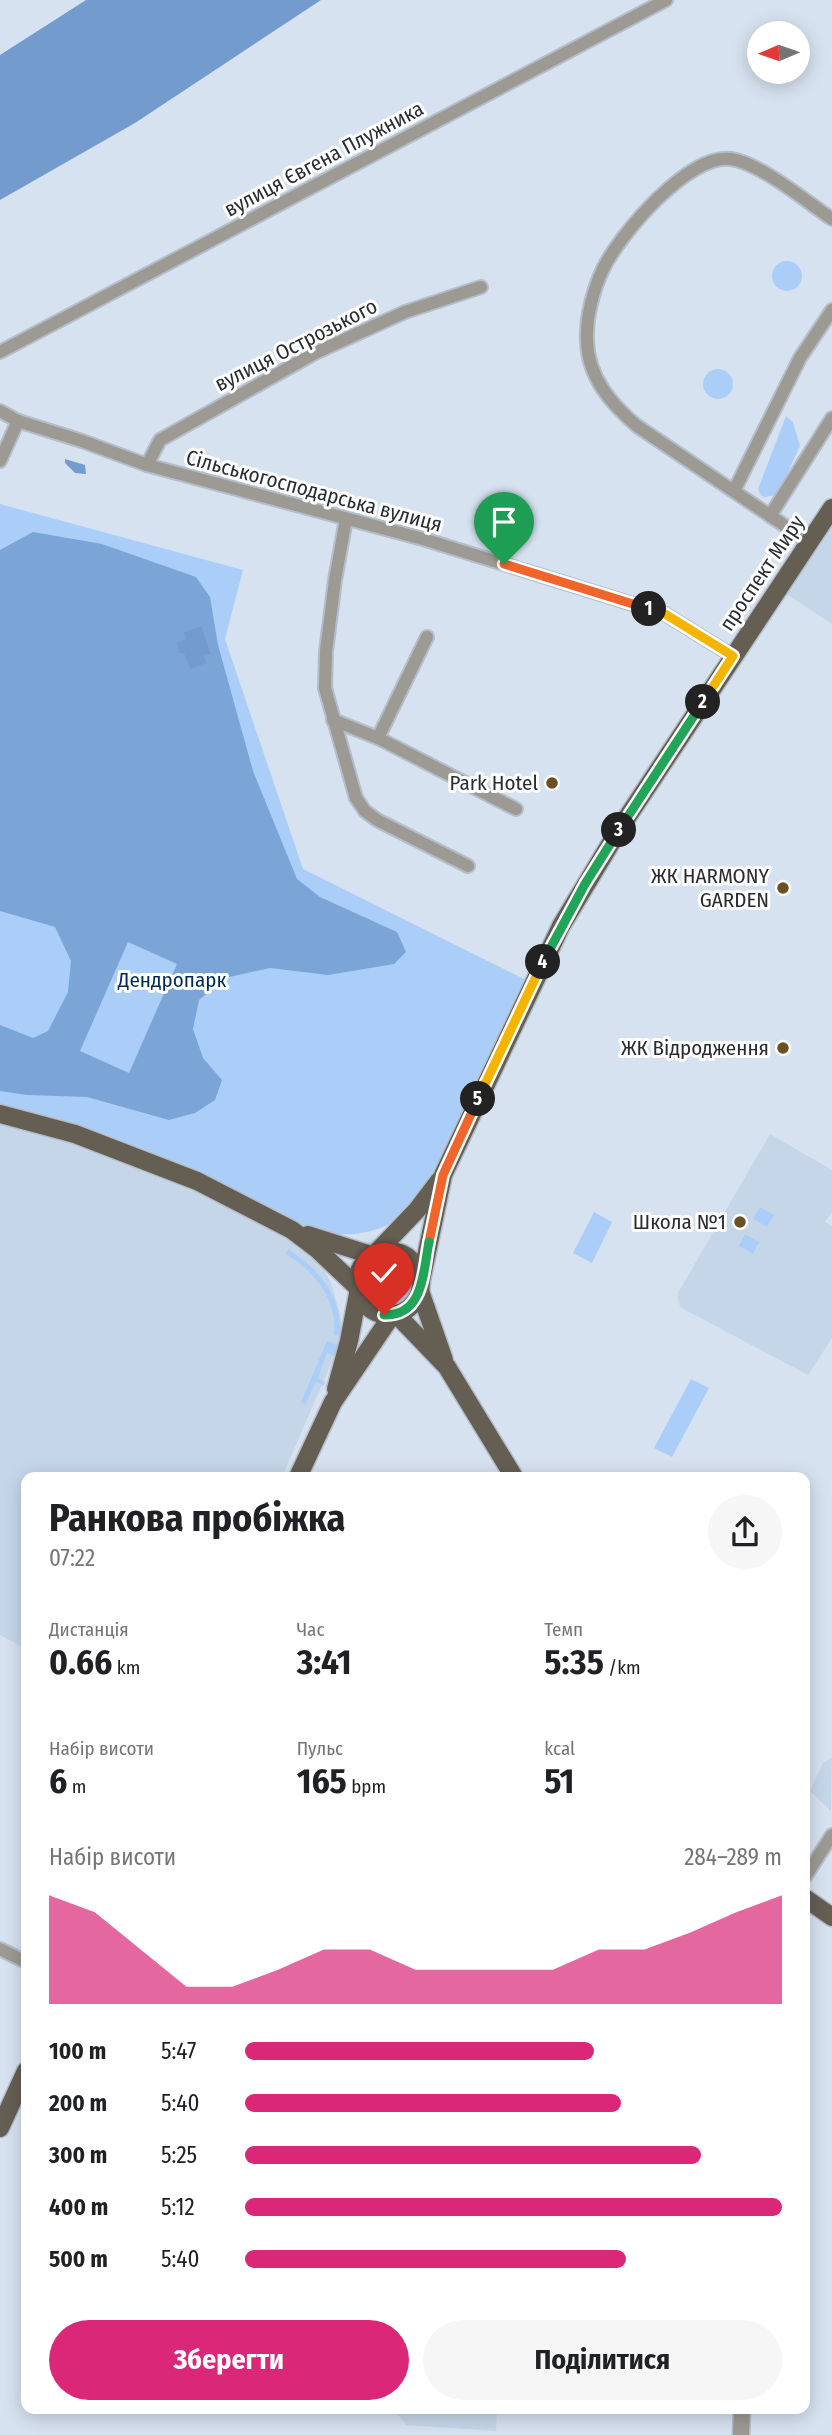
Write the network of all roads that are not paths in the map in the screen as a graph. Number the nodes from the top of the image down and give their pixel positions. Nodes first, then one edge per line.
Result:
1 (666, 0) edge
2 (832, 219) edge
3 (481, 286) dead end
4 (832, 310) edge
5 (0, 352) edge
6 (0, 411) edge
7 (832, 418) edge
8 (18, 421) junction
9 (0, 461) edge
10 (146, 465) junction
11 (734, 491) junction
12 (832, 508) edge
13 (769, 516) junction
14 (346, 519) junction
15 (809, 542) junction
16 (427, 637) dead end
17 (733, 656) junction
18 (333, 720) junction
19 (379, 738) junction
20 (516, 809) dead end
21 (468, 866) dead end
22 (0, 1114) edge
23 (443, 1175) junction
24 (292, 1230) junction
25 (374, 1254) junction
26 (421, 1285) junction
27 (357, 1290) junction
28 (394, 1314) junction
29 (447, 1367) junction
30 (333, 1402) junction
31 (300, 1472) edge
32 (511, 1472) edge
33 (832, 1835) edge
34 (810, 1869) edge
35 (810, 1902) edge
36 (832, 1917) edge
37 (0, 1950) edge
38 (21, 1960) edge
39 (21, 2081) edge
40 (2, 2119) edge
41 (743, 2414) edge
42 (741, 2435) edge

1 - 5 street, вулиця Євгена Плужника
2 - 11 street
3 - 10 street, вулиця Острозького
4 - 11 street
6 - 8 street, Сільськогосподарська вулиця
7 - 13 street
8 - 9 street
8 - 10 street, Сільськогосподарська вулиця
10 - 14 street, Сільськогосподарська вулиця
11 - 13 street
12 - 15 main road, проспект Миру
13 - 15 street
14 - 17 street, Сільськогосподарська вулиця
14 - 18 street
15 - 17 main road, проспект Миру
16 - 19 street
17 - 23 main road, проспект Миру
18 - 19 street
18 - 21 street
19 - 20 street
22 - 24 main road
23 - 25 main road, проспект Миру
23 - 26 main road, проспект Миру
24 - 25 main road
24 - 27 main road
25 - 26 main road
25 - 27 main road
26 - 28 main road
26 - 29 main road
27 - 28 main road
27 - 30 main road
28 - 29 main road
28 - 30 main road
29 - 32 main road
30 - 31 main road
33 - 34 street
35 - 36 main road
37 - 38 street
39 - 40 main road
41 - 42 street

